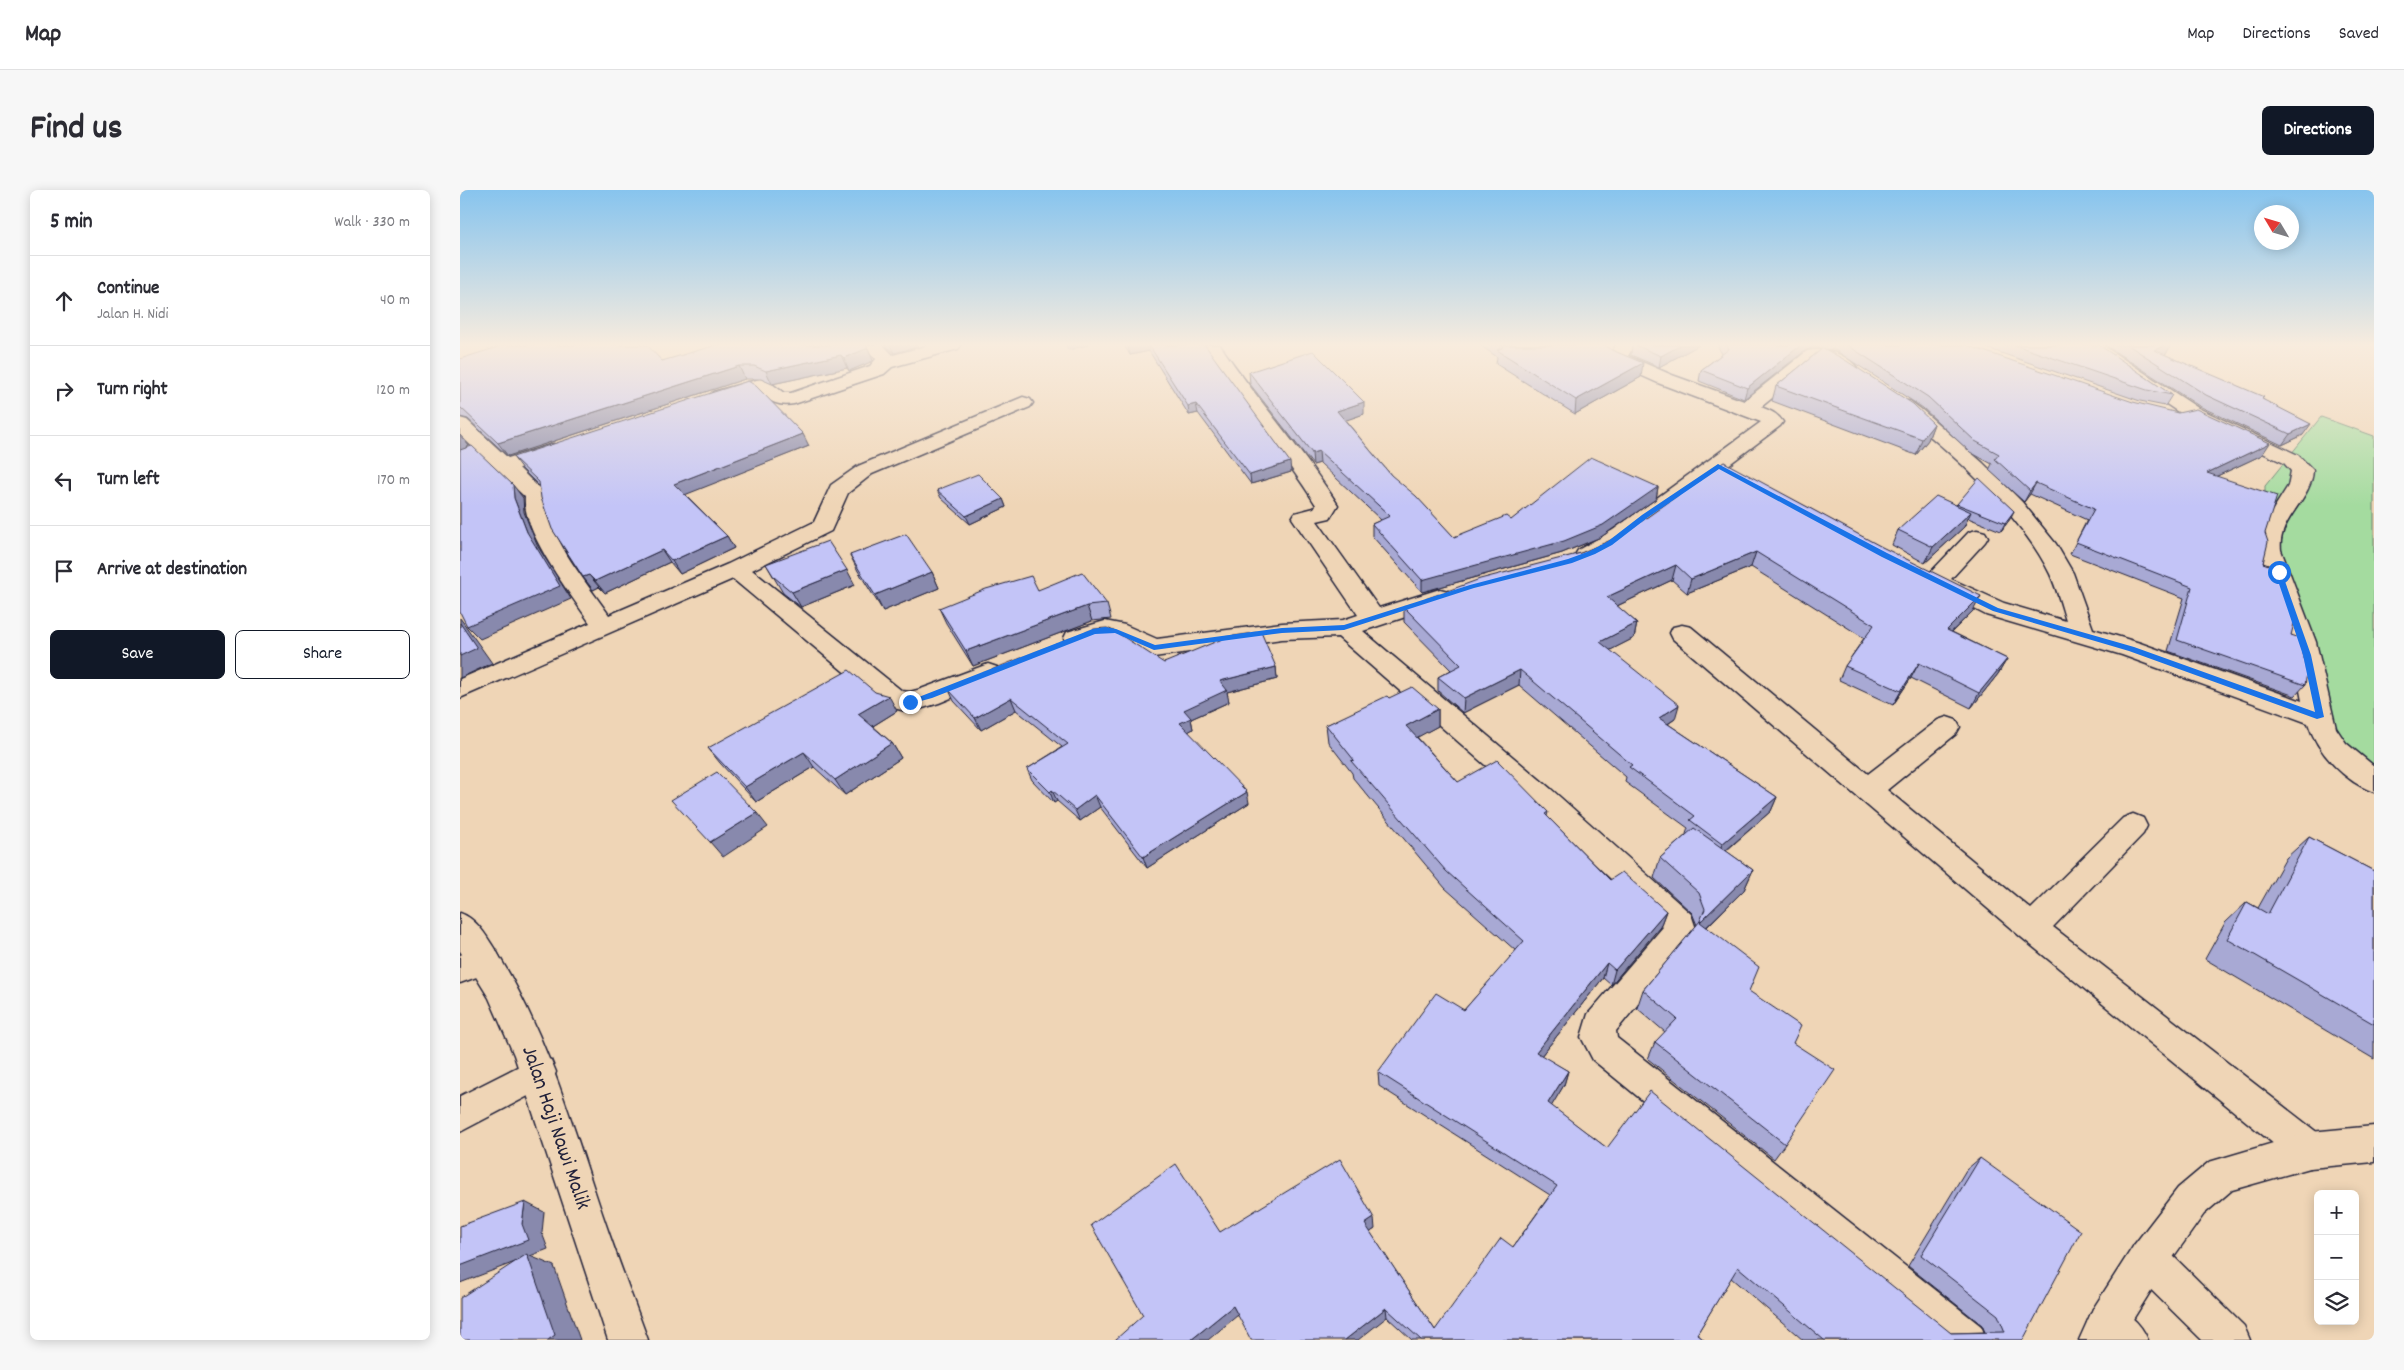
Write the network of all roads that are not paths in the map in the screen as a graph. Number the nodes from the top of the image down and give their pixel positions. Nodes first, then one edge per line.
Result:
1 (711, 399) edge
2 (776, 399) edge
3 (788, 399) edge
4 (1249, 399) edge
5 (1721, 399) edge
6 (1760, 399) edge
7 (1893, 399) edge
8 (2170, 399) edge
9 (698, 403) edge
10 (1023, 403) dead end
11 (1748, 408) junction
12 (2190, 412) junction
13 (2162, 414) edge
14 (460, 424) edge
15 (569, 445) edge
16 (504, 466) junction
17 (1977, 537) dead end
18 (1561, 563) edge
19 (736, 569) junction
20 (1463, 589) edge
21 (1373, 618) junction
22 (604, 626) junction
23 (1344, 628) junction
24 (1682, 633) dead end
25 (2082, 634) junction
26 (1059, 645) edge
27 (1007, 666) edge
28 (460, 689) edge
29 (2320, 717) junction
30 (1947, 727) dead end
31 (2374, 781) edge
32 (1867, 790) junction
33 (2133, 826) dead end
34 (460, 926) edge
35 (2032, 928) junction
36 (472, 964) edge
37 (539, 1072) junction
38 (460, 1115) edge
39 (2374, 1144) edge
40 (2310, 1150) junction
41 (2148, 1259) junction
42 (2111, 1334) edge
43 (628, 1340) edge
44 (1967, 1340) edge
45 (2230, 1340) edge

1 - 9 street
2 - 3 street
4 - 21 street
5 - 11 street
6 - 11 street
7 - 25 street
8 - 12 street
10 - 19 street
11 - 18 street
12 - 13 street
12 - 29 street
14 - 16 street
15 - 16 street
16 - 22 street
17 - 25 street
19 - 22 street
19 - 27 street
20 - 21 street
21 - 23 street
22 - 28 street
23 - 26 street
23 - 44 street
24 - 32 street
25 - 29 street
29 - 31 street
30 - 32 street
32 - 35 street
33 - 35 street
34 - 36 street, Jalan Haji Nawi Malik
35 - 40 street
36 - 37 street, Jalan Haji Nawi Malik
37 - 38 street
37 - 43 street, Jalan Haji Nawi Malik
39 - 40 street
40 - 41 street
41 - 42 street
41 - 45 street

